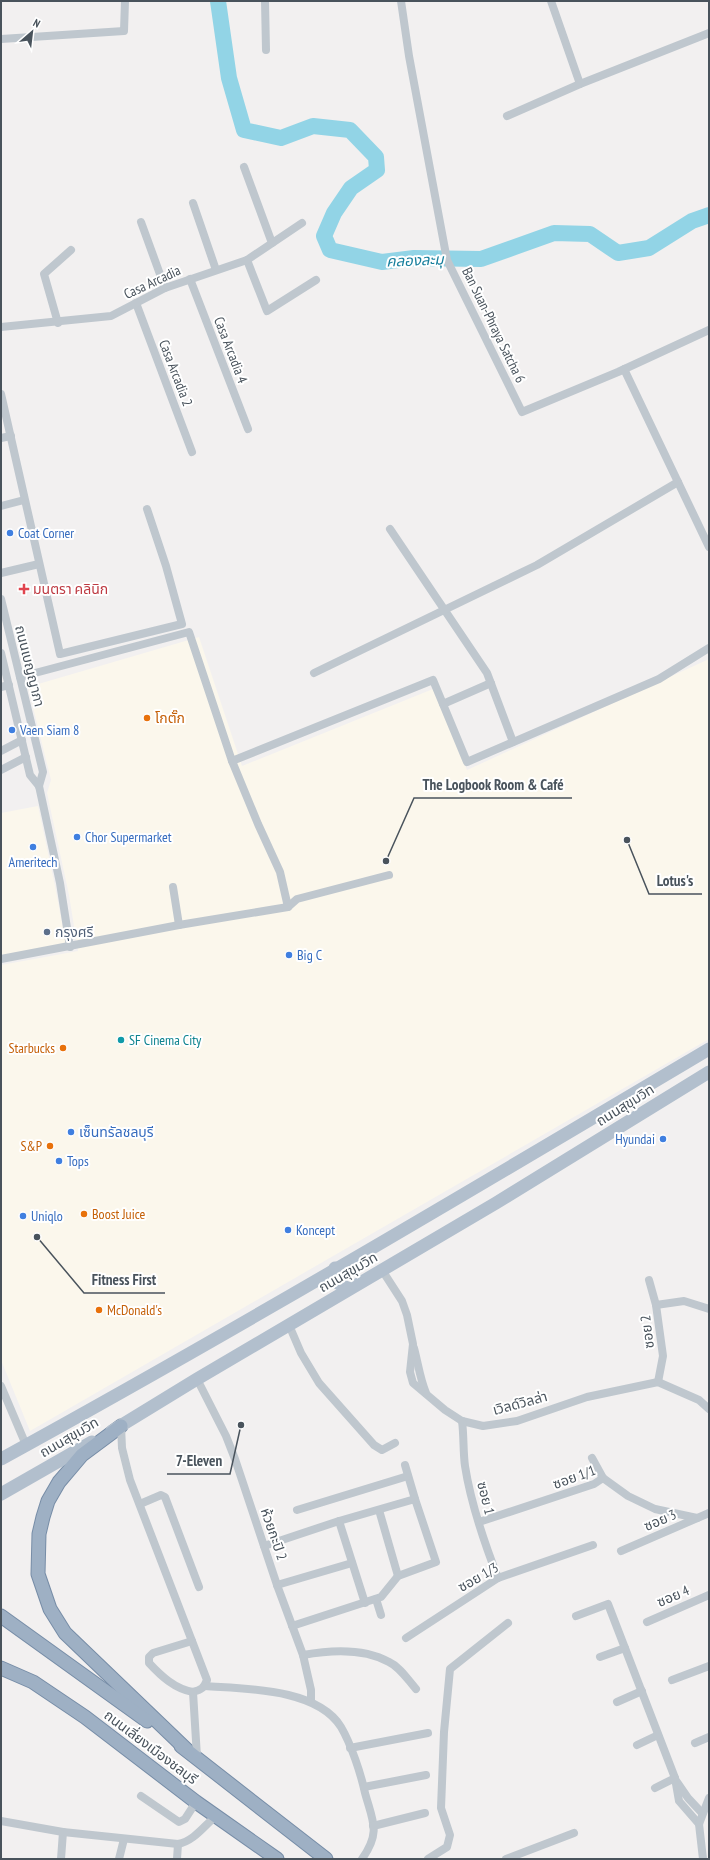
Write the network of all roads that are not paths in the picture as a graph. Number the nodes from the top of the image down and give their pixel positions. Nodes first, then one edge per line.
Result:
1 (125, 1) edge
2 (265, 1) edge
3 (401, 1) edge
4 (552, 1) edge
5 (709, 33) edge
6 (1, 39) edge
7 (266, 50) dead end
8 (580, 84) junction
9 (507, 116) dead end
10 (244, 167) dead end
11 (193, 203) dead end
12 (141, 222) dead end
13 (302, 223) dead end
14 (272, 243) junction
15 (71, 250) dead end
16 (247, 260) junction
17 (216, 270) junction
18 (190, 279) junction
19 (316, 280) dead end
20 (165, 288) junction
21 (136, 303) junction
22 (58, 323) junction
23 (1, 327) edge
24 (709, 330) edge
25 (624, 369) junction
26 (1, 394) edge
27 (248, 429) dead end
28 (11, 436) junction
29 (1, 438) edge
30 (192, 452) dead end
31 (678, 482) junction
32 (24, 500) junction
33 (1, 506) edge
34 (147, 509) dead end
35 (390, 529) dead end
36 (709, 547) edge
37 (39, 564) junction
38 (1, 573) edge
39 (1, 599) edge
40 (444, 610) junction
41 (709, 648) edge
42 (1, 653) edge
43 (15, 659) junction
44 (3, 661) junction
45 (314, 673) dead end
46 (20, 677) junction
47 (491, 683) junction
48 (5, 686) edge
49 (443, 704) junction
50 (22, 740) junction
51 (513, 742) junction
52 (1, 751) edge
53 (26, 757) junction
54 (232, 761) junction
55 (1, 770) edge
56 (39, 786) junction
57 (389, 875) dead end
58 (173, 887) dead end
59 (288, 907) junction
60 (179, 925) junction
61 (70, 947) junction
62 (1, 959) edge
63 (709, 1049) edge
64 (709, 1072) edge
65 (335, 1268) junction
66 (382, 1270) junction
67 (649, 1280) dead end
68 (349, 1290) junction
69 (656, 1305) junction
70 (709, 1309) edge
71 (289, 1325) junction
72 (197, 1379) junction
73 (658, 1382) junction
74 (1, 1386) edge
75 (709, 1409) edge
76 (462, 1420) junction
77 (121, 1426) junction
78 (395, 1443) dead end
79 (26, 1445) junction
80 (592, 1458) dead end
81 (1, 1459) edge
82 (405, 1465) dead end
83 (408, 1476) junction
84 (603, 1478) junction
85 (1, 1494) edge
86 (415, 1499) junction
87 (140, 1504) junction
88 (297, 1510) dead end
89 (379, 1510) junction
90 (709, 1513) edge
91 (697, 1518) junction
92 (339, 1521) junction
93 (479, 1522) junction
94 (593, 1545) dead end
95 (264, 1546) junction
96 (621, 1551) dead end
97 (352, 1563) junction
98 (398, 1576) junction
99 (498, 1578) junction
100 (277, 1585) junction
101 (199, 1587) dead end
102 (709, 1595) edge
103 (376, 1599) junction
104 (365, 1603) junction
105 (381, 1615) dead end
106 (1, 1616) edge
107 (576, 1616) dead end
108 (647, 1622) dead end
109 (508, 1623) dead end
110 (292, 1626) junction
111 (406, 1638) dead end
112 (192, 1641) junction
113 (625, 1648) junction
114 (303, 1655) junction
115 (600, 1657) dead end
116 (709, 1666) edge
117 (1, 1668) edge
118 (672, 1680) dead end
119 (205, 1686) junction
120 (416, 1689) dead end
121 (642, 1691) junction
122 (193, 1692) junction
123 (311, 1702) junction
124 (617, 1702) dead end
125 (428, 1733) dead end
126 (658, 1735) junction
127 (709, 1737) edge
128 (695, 1743) dead end
129 (637, 1745) dead end
130 (350, 1748) junction
131 (192, 1754) junction
132 (426, 1775) dead end
133 (675, 1778) junction
134 (364, 1787) junction
135 (655, 1788) dead end
136 (140, 1796) dead end
137 (709, 1798) edge
138 (196, 1802) junction
139 (425, 1813) dead end
140 (702, 1813) junction
141 (216, 1816) junction
142 (1, 1820) edge
143 (698, 1824) junction
144 (373, 1826) junction
145 (63, 1832) junction
146 (574, 1833) dead end
147 (124, 1839) junction
148 (178, 1844) junction
149 (61, 1859) edge
150 (119, 1859) edge
151 (177, 1859) edge
152 (277, 1859) edge
153 (326, 1859) edge
154 (362, 1859) edge
155 (428, 1859) edge
156 (506, 1859) edge
157 (703, 1859) edge

1 - 6 street
2 - 7 street
3 - 25 street, Ban Suan-Phraya Satcha 6
4 - 8 street
5 - 8 street
8 - 9 street
10 - 14 street
11 - 17 street
12 - 20 street
13 - 14 street, Casa Arcadia
14 - 16 street, Casa Arcadia
15 - 22 street
16 - 17 street, Casa Arcadia
16 - 19 street
17 - 18 street, Casa Arcadia
18 - 20 street, Casa Arcadia
18 - 27 street, Casa Arcadia 4
20 - 21 street, Casa Arcadia
21 - 22 street, Casa Arcadia
21 - 30 street, Casa Arcadia 2
22 - 23 street, Casa Arcadia
24 - 25 street, Ban Suan-Phraya Satcha 6
25 - 31 street
26 - 28 street
28 - 29 street
28 - 32 street
31 - 36 street
31 - 40 street
32 - 33 street
32 - 37 street
34 - 37 street
35 - 40 street
37 - 38 street
39 - 43 street, ถนนเบญญาภา
40 - 45 street
40 - 47 street
41 - 51 street
42 - 44 street, ถนนเบญญาภา
43 - 44 street
43 - 46 street, ถนนเบญญาภา
44 - 48 street, ถนนเบญญาภา
46 - 54 street
46 - 56 street, ถนนเบญญาภา
47 - 49 street
47 - 51 street
48 - 50 street, ถนนเบญญาภา
49 - 51 street
49 - 54 street
50 - 52 street
50 - 53 street, ถนนเบญญาภา
53 - 55 street
53 - 56 street, ถนนเบญญาภา
54 - 59 street
56 - 61 street, ถนนเบญญาภา
57 - 59 street
58 - 60 street
59 - 60 street
60 - 61 street
61 - 62 street
63 - 65 main road, ถนนสุขุมวิท
64 - 66 main road, ถนนสุขุมวิท
65 - 68 main road
65 - 79 main road, ถนนสุขุมวิท
66 - 68 main road, ถนนสุขุมวิท
66 - 76 street, เวิลด์วิลล่า
67 - 69 street, ซอย 2
68 - 71 main road, ถนนสุขุมวิท
69 - 70 street
69 - 73 street, ซอย 2
71 - 72 main road, ถนนสุขุมวิท
71 - 78 street
72 - 77 main road, ถนนสุขุมวิท
72 - 95 street, ห้วยกะปิ 2
73 - 75 street
73 - 76 street, เวิลด์วิลล่า
74 - 79 street
76 - 93 street, ซอย 1
77 - 85 main road, ถนนสุขุมวิท
77 - 87 street
77 - 131 highway
79 - 81 main road, ถนนสุขุมวิท
80 - 84 street
82 - 83 street
83 - 86 street
83 - 88 street
84 - 91 street, ซอย 1/1
84 - 93 street, ซอย 1/1
86 - 89 street
86 - 98 street
87 - 101 street
87 - 112 street
89 - 92 street
89 - 98 street
90 - 91 street, ซอย 3
91 - 96 street, ซอย 3
92 - 95 street
92 - 97 street
93 - 99 street, ซอย 1
94 - 99 street, ซอย 1/3
95 - 100 street, ห้วยกะปิ 2
97 - 100 street
97 - 104 street
98 - 103 street
99 - 111 street, ซอย 1/3
100 - 110 street, ห้วยกะปิ 2
102 - 108 street, ซอย 4
103 - 104 street
103 - 105 street
104 - 110 street
106 - 131 highway
107 - 113 street
109 - 155 street
110 - 114 street, ห้วยกะปิ 2
112 - 119 street
112 - 122 street
113 - 115 street
113 - 121 street
114 - 120 street
114 - 123 street, ห้วยกะปิ 2
116 - 118 street
117 - 138 highway, ถนนเลี่ยงเมืองชลบุรี
119 - 122 street
119 - 123 street
121 - 124 street
121 - 126 street
122 - 131 street
123 - 130 street
125 - 130 street
126 - 129 street
126 - 133 street
127 - 128 street
130 - 134 street
131 - 153 highway, ถนนเลี่ยงเมืองชลบุรี
132 - 134 street
133 - 135 street
133 - 140 street
133 - 143 street
134 - 144 street
136 - 138 street
137 - 140 street
138 - 141 highway, ถนนเลี่ยงเมืองชลบุรี
139 - 144 street
140 - 143 street
141 - 148 street
141 - 152 highway, ถนนเลี่ยงเมืองชลบุรี
142 - 145 street
143 - 157 street
144 - 154 street
145 - 147 street
145 - 149 street
146 - 156 street
147 - 148 street
147 - 150 street
148 - 151 street

